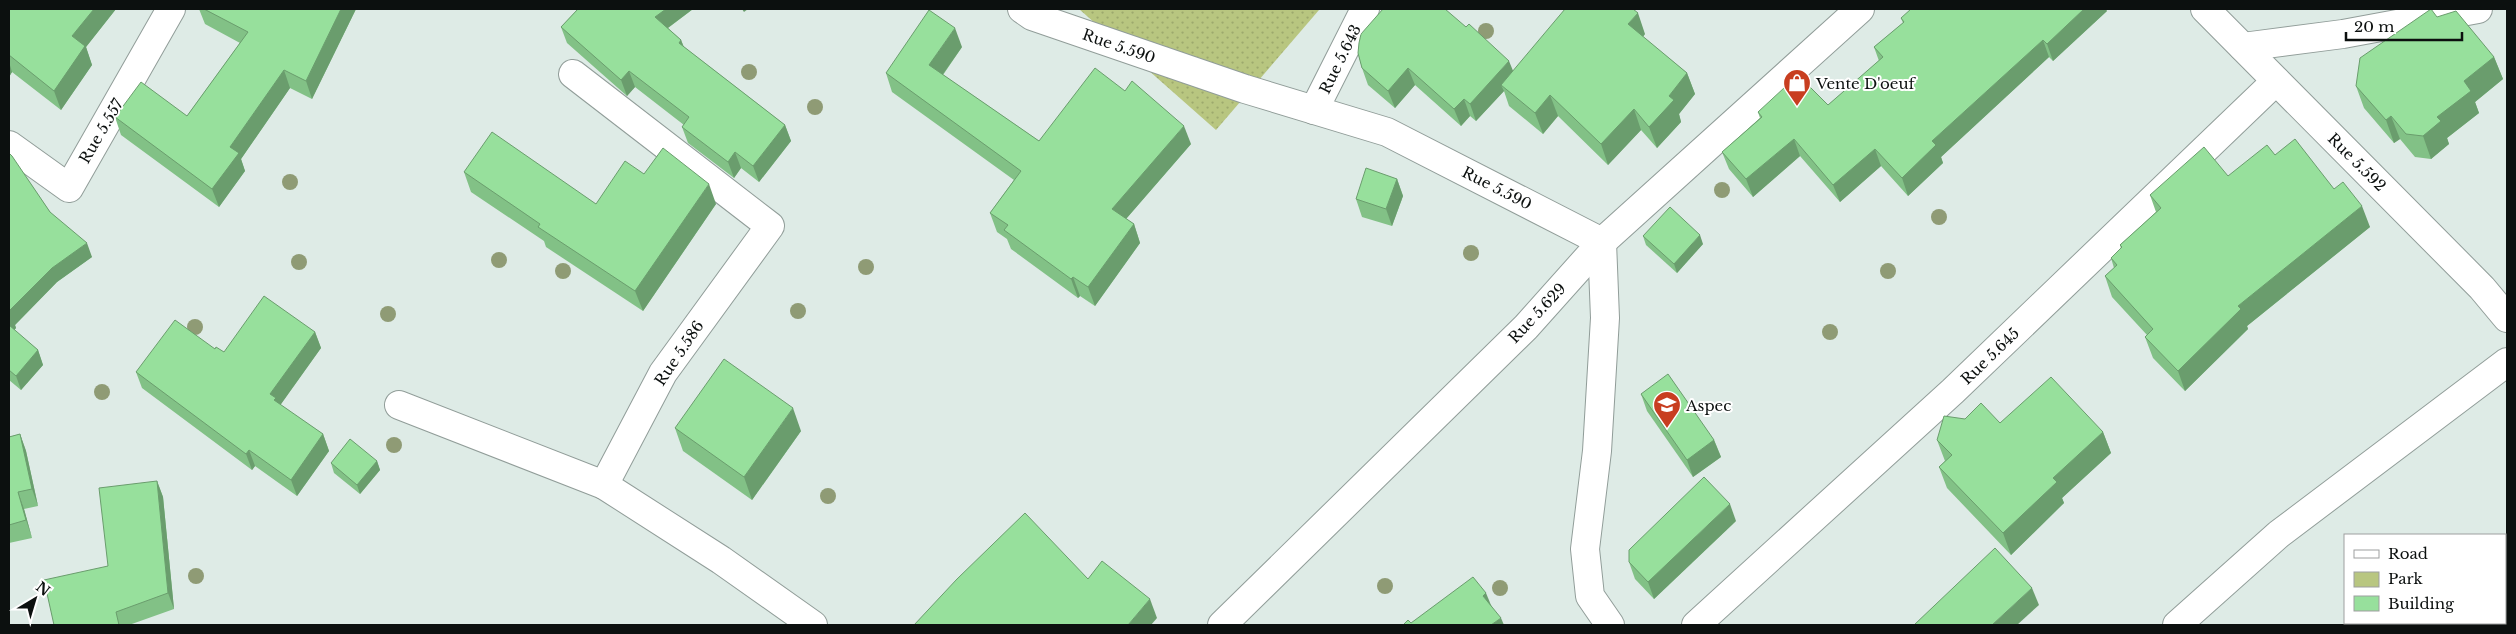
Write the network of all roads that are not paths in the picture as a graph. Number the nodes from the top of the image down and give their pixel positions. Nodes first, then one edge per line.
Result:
1 (171, 9) edge
2 (1022, 9) edge
3 (1365, 9) edge
4 (1860, 9) edge
5 (2205, 9) edge
6 (2478, 9) edge
7 (2243, 47) junction
8 (573, 74) dead end
9 (2276, 80) junction
10 (1314, 110) junction
11 (9, 145) edge
12 (1602, 242) junction
13 (2507, 318) edge
14 (2507, 362) edge
15 (399, 405) dead end
16 (604, 485) junction
17 (813, 625) edge
18 (1222, 625) edge
19 (1610, 625) edge
20 (1696, 625) edge
21 (2177, 625) edge

1 - 11 street, Rue 5.557
2 - 10 street, Rue 5.590
3 - 10 street, Rue 5.643
4 - 12 street, Rue 5.629
5 - 7 street, Rue 5.592
6 - 7 street
7 - 9 street, Rue 5.592
8 - 16 street, Rue 5.586
9 - 13 street, Rue 5.592
9 - 20 street, Rue 5.645
10 - 12 street, Rue 5.590
12 - 18 street, Rue 5.629
12 - 19 street
14 - 21 street
15 - 16 street
16 - 17 street

